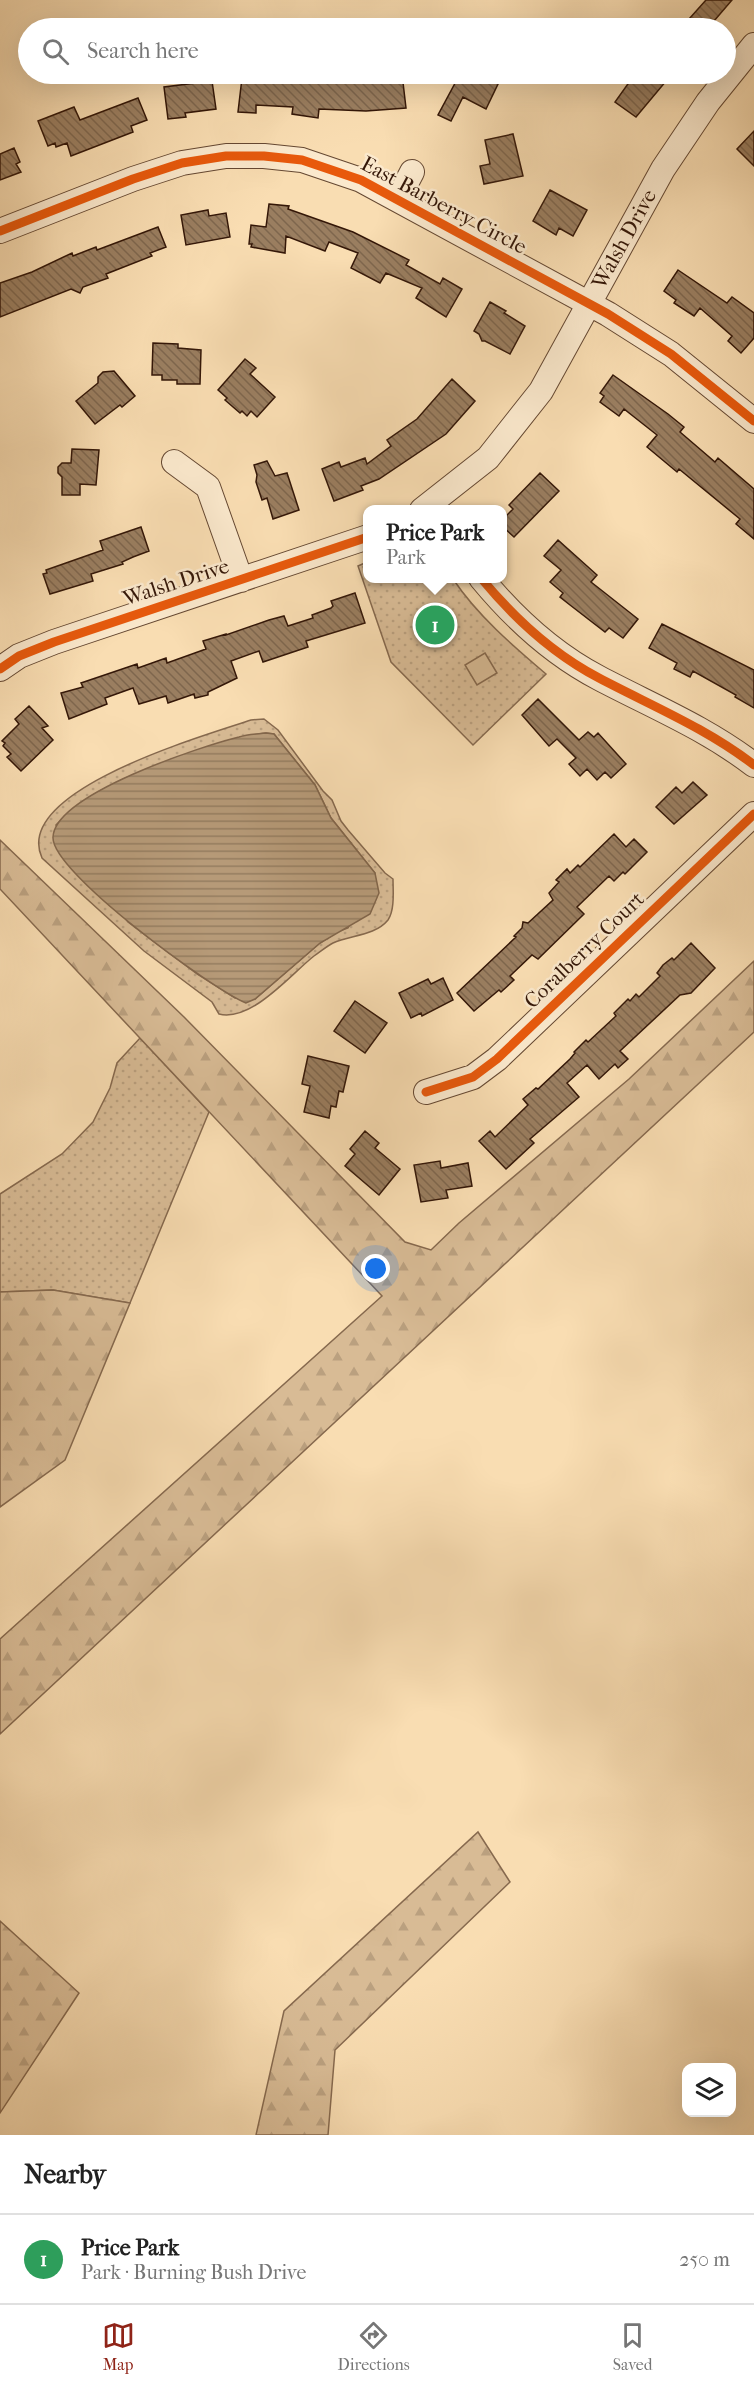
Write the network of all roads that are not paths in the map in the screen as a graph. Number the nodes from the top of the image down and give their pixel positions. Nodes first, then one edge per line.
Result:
1 (754, 45) edge
2 (736, 67) edge
3 (723, 84) edge
4 (412, 172) dead end
5 (398, 199) junction
6 (0, 231) edge
7 (589, 304) junction
8 (754, 421) edge
9 (174, 462) dead end
10 (432, 505) edge
11 (363, 539) edge
12 (241, 580) junction
13 (484, 583) edge
14 (0, 669) edge
15 (754, 765) edge
16 (754, 814) edge
17 (426, 1092) dead end

1 - 2 street, Walsh Drive
3 - 7 street, Walsh Drive
4 - 5 street, East Barberry Circle
5 - 6 street, East Barberry Circle
5 - 7 street, East Barberry Circle
7 - 8 street, East Barberry Circle
7 - 10 street, Walsh Drive
9 - 12 street
11 - 12 street, Walsh Drive
12 - 14 street, Walsh Drive
13 - 15 street
16 - 17 street, Coralberry Court

